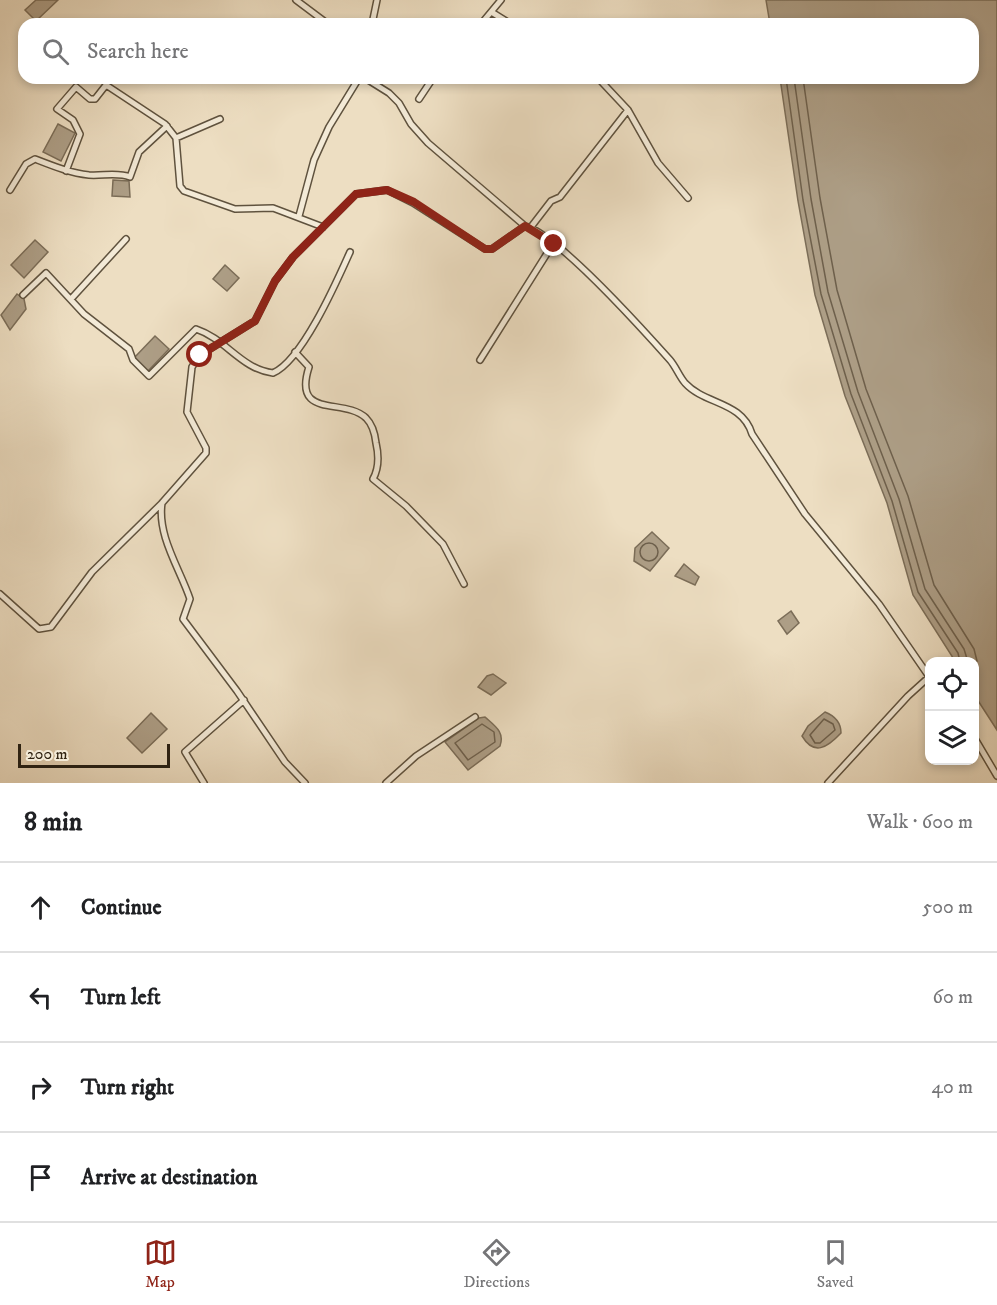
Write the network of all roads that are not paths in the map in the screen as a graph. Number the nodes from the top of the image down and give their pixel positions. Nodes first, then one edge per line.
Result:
1 (296, 0) edge
2 (377, 0) edge
3 (501, 0) edge
4 (493, 13) junction
5 (320, 18) edge
6 (373, 18) edge
7 (488, 18) edge
8 (501, 18) edge
9 (355, 84) edge
10 (375, 84) edge
11 (430, 84) edge
12 (604, 84) edge
13 (419, 99) dead end
14 (628, 110) junction
15 (220, 119) dead end
16 (167, 126) junction
17 (176, 138) junction
18 (66, 171) junction
19 (10, 190) dead end
20 (688, 198) dead end
21 (299, 216) junction
22 (323, 227) junction
23 (528, 227) junction
24 (126, 239) dead end
25 (554, 244) junction
26 (350, 252) dead end
27 (23, 295) dead end
28 (71, 299) junction
29 (220, 342) junction
30 (295, 352) junction
31 (480, 360) dead end
32 (162, 503) junction
33 (464, 584) dead end
34 (1, 598) edge
35 (925, 671) edge
36 (925, 681) edge
37 (244, 700) junction
38 (475, 717) dead end
39 (979, 744) edge
40 (997, 777) edge
41 (204, 783) edge
42 (305, 783) edge
43 (386, 783) edge
44 (828, 783) edge

1 - 5 street
2 - 6 street
3 - 4 street
4 - 7 street
4 - 8 street
9 - 21 street
10 - 23 street
11 - 13 street
12 - 14 street
14 - 20 street
14 - 23 street
15 - 17 street
16 - 17 street
16 - 18 street
16 - 18 street
17 - 21 street
18 - 19 street
21 - 22 street
22 - 23 street
22 - 29 street
23 - 25 street
24 - 28 street
25 - 31 street
25 - 35 street
26 - 30 street
27 - 28 street
28 - 29 street
29 - 30 street
29 - 32 street
30 - 33 street
32 - 34 street
32 - 37 street
36 - 44 street
37 - 41 street
37 - 42 street
38 - 43 street
39 - 40 street

